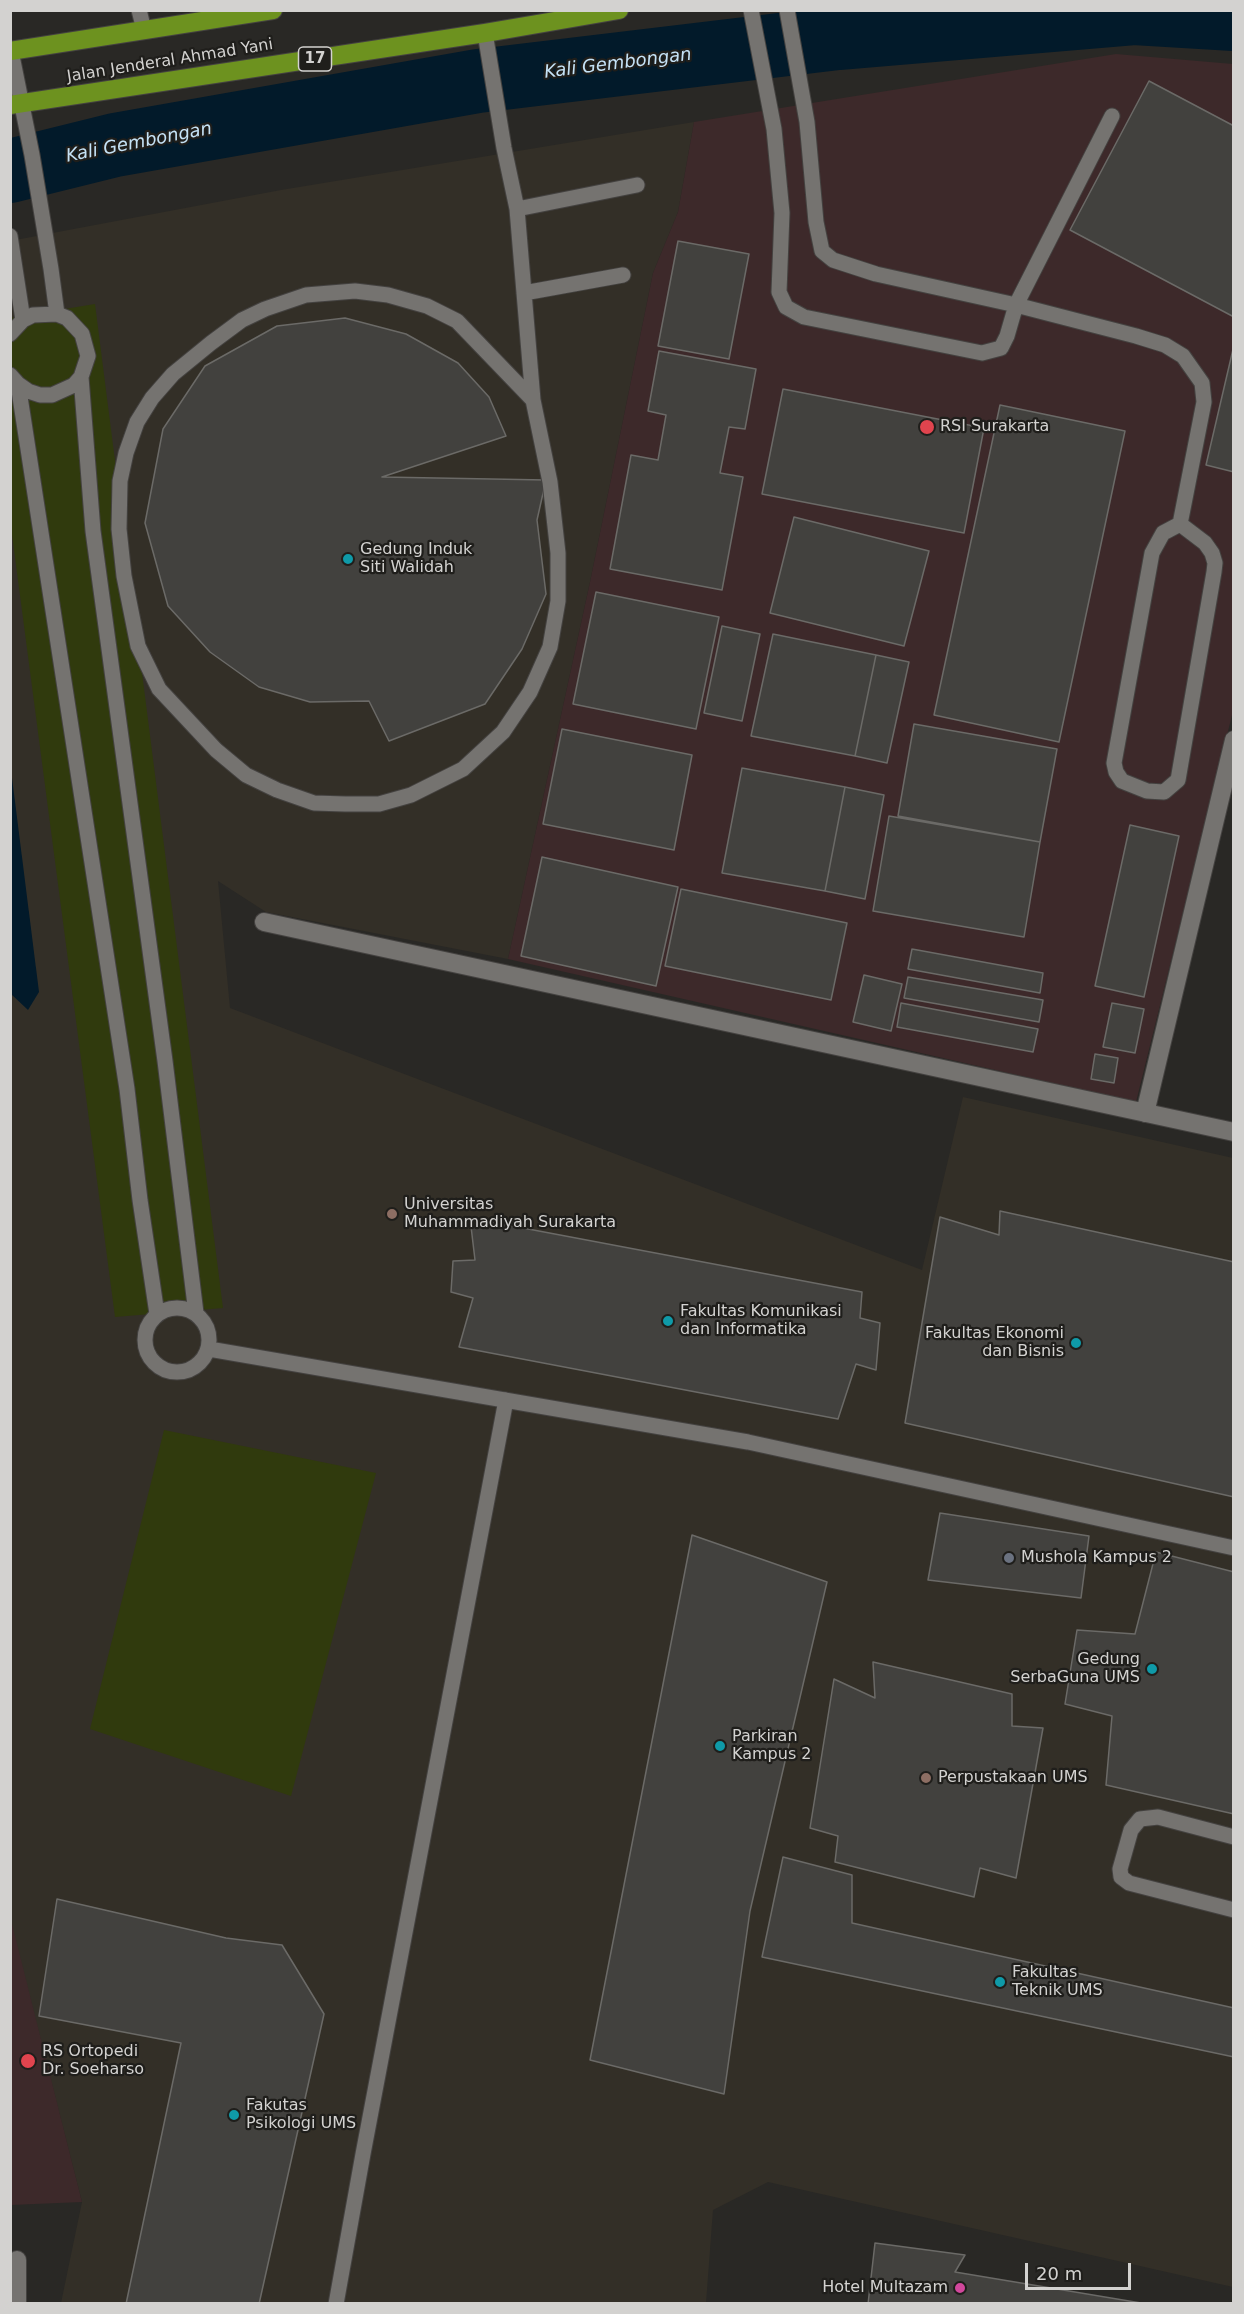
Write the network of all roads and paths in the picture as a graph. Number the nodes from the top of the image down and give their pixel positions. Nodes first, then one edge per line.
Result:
1 (140, 10) edge
2 (273, 10) edge
3 (619, 10) edge
4 (751, 10) edge
5 (787, 10) edge
6 (144, 30) junction
7 (485, 33) junction
8 (10, 51) edge
9 (16, 104) edge
10 (1112, 116) dead end
11 (637, 185) dead end
12 (517, 209) junction
13 (10, 236) edge
14 (623, 275) dead end
15 (524, 293) junction
16 (1016, 305) junction
17 (57, 314) junction
18 (22, 320) junction
19 (10, 334) edge
20 (81, 377) junction
21 (14, 380) edge
22 (533, 400) junction
23 (1180, 524) junction
24 (119, 529) junction
25 (93, 531) junction
26 (1233, 740) edge
27 (264, 922) dead end
28 (1145, 1113) junction
29 (1233, 1132) edge
30 (196, 1313) junction
31 (157, 1314) junction
32 (209, 1349) junction
33 (506, 1400) junction
34 (1233, 1548) edge
35 (1233, 1837) edge
36 (1233, 1910) edge
37 (17, 2260) dead end
38 (17, 2304) edge
39 (336, 2304) edge

1 - 6 lane
2 - 6 highway, Jalan Jenderal Ahmad Yani
3 - 7 highway, Jalan Jenderal Ahmad Yani / 17
4 - 16 lane
5 - 16 lane
6 - 8 highway, Jalan Jenderal Ahmad Yani
7 - 9 highway, Jalan Jenderal Ahmad Yani / 17
7 - 12 lane
8 - 9 lane
9 - 17 lane
10 - 16 lane
11 - 12 lane
12 - 15 lane
13 - 18 lane
14 - 15 lane
15 - 22 lane
16 - 23 lane
17 - 18 lane
17 - 20 lane
18 - 19 lane
20 - 21 lane
20 - 25 lane
21 - 31 lane
22 - 24 lane
22 - 24 lane
23 - 23 lane
24 - 25 lane
25 - 30 lane
26 - 28 street
27 - 28 street
28 - 29 street
30 - 31 lane
30 - 32 lane
31 - 32 lane
32 - 33 lane
33 - 34 lane
33 - 39 lane
35 - 36 lane
37 - 38 street

